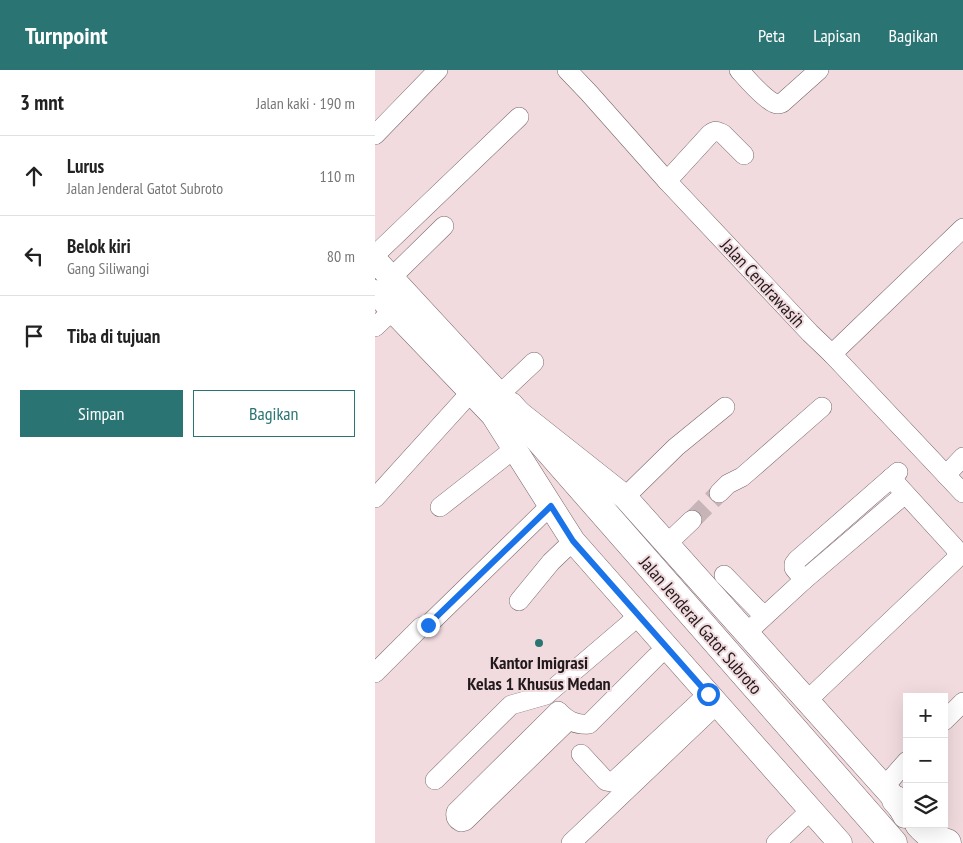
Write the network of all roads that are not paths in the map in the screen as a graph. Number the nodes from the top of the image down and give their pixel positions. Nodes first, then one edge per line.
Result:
1 (438, 70) edge
2 (567, 70) edge
3 (739, 70) edge
4 (819, 70) edge
5 (519, 117) dead end
6 (375, 135) edge
7 (744, 155) dead end
8 (667, 181) junction
9 (444, 226) dead end
10 (963, 228) edge
11 (375, 255) edge
12 (375, 260) edge
13 (383, 285) edge
14 (393, 310) junction
15 (375, 327) edge
16 (832, 354) junction
17 (535, 362) dead end
18 (471, 392) junction
19 (501, 405) junction
20 (725, 407) dead end
21 (822, 408) dead end
22 (514, 449) junction
23 (963, 457) edge
24 (946, 474) junction
25 (719, 493) tunnel mouth
26 (963, 493) edge
27 (905, 494) junction
28 (625, 497) junction
29 (375, 498) edge
30 (551, 506) junction
31 (440, 508) dead end
32 (691, 520) tunnel mouth
33 (573, 541) junction
34 (665, 543) junction
35 (724, 575) dead end
36 (804, 580) junction
37 (519, 601) dead end
38 (638, 615) junction
39 (764, 616) junction
40 (745, 632) junction
41 (667, 648) junction
42 (375, 673) edge
43 (546, 695) junction
44 (713, 699) junction
45 (808, 702) junction
46 (963, 702) edge
47 (563, 716) junction
48 (948, 718) edge
49 (581, 754) dead end
50 (435, 780) dead end
51 (903, 781) edge
52 (898, 805) edge
53 (811, 810) junction
54 (912, 828) edge
55 (923, 828) edge
56 (571, 843) edge
57 (776, 843) edge
58 (840, 843) edge
59 (869, 843) edge
60 (893, 843) edge
61 (925, 843) edge
62 (947, 843) edge

1 - 6 street
2 - 8 street, Jalan Cendrawasih
3 - 4 street
5 - 11 street
7 - 8 street
8 - 16 street, Jalan Cendrawasih
9 - 13 street
10 - 16 street
12 - 13 main road, Jalan Jenderal Gatot Subroto
13 - 14 main road, Jalan Jenderal Gatot Subroto
13 - 19 main road, Jalan Jenderal Gatot Subroto
14 - 15 street
14 - 18 main road, Jalan Jenderal Gatot Subroto
16 - 24 street, Jalan Cendrawasih
17 - 19 street
18 - 19 main road, Jalan Jenderal Gatot Subroto
18 - 29 street
19 - 22 main road, Jalan Jenderal Gatot Subroto
19 - 28 main road, Jalan Jenderal Gatot Subroto
19 - 59 highway, Jalan Jenderal Gatot Subroto
19 - 60 highway, Jalan Jenderal Gatot Subroto
20 - 28 street
21 - 25 street
22 - 30 main road, Jalan Jenderal Gatot Subroto
22 - 31 street
23 - 24 street
24 - 26 street, Jalan Cendrawasih
27 - 36 street
27 - 36 street
27 - 45 street
28 - 34 main road, Jalan Jenderal Gatot Subroto
30 - 33 main road, Jalan Jenderal Gatot Subroto
30 - 42 street
32 - 34 street
33 - 37 street
33 - 38 main road, Jalan Jenderal Gatot Subroto
34 - 40 main road, Jalan Jenderal Gatot Subroto
35 - 39 street
36 - 39 street
38 - 41 main road, Jalan Jenderal Gatot Subroto
38 - 43 street
39 - 40 street
40 - 45 main road, Jalan Jenderal Gatot Subroto
41 - 44 main road, Jalan Jenderal Gatot Subroto
41 - 47 street
43 - 47 street
43 - 50 street
44 - 49 street
44 - 53 main road, Jalan Jenderal Gatot Subroto
44 - 56 street
45 - 52 main road, Jalan Jenderal Gatot Subroto
46 - 48 street
47 - 47 street
51 - 52 street
53 - 57 street
53 - 58 main road, Jalan Jenderal Gatot Subroto
54 - 61 main road
55 - 62 highway

